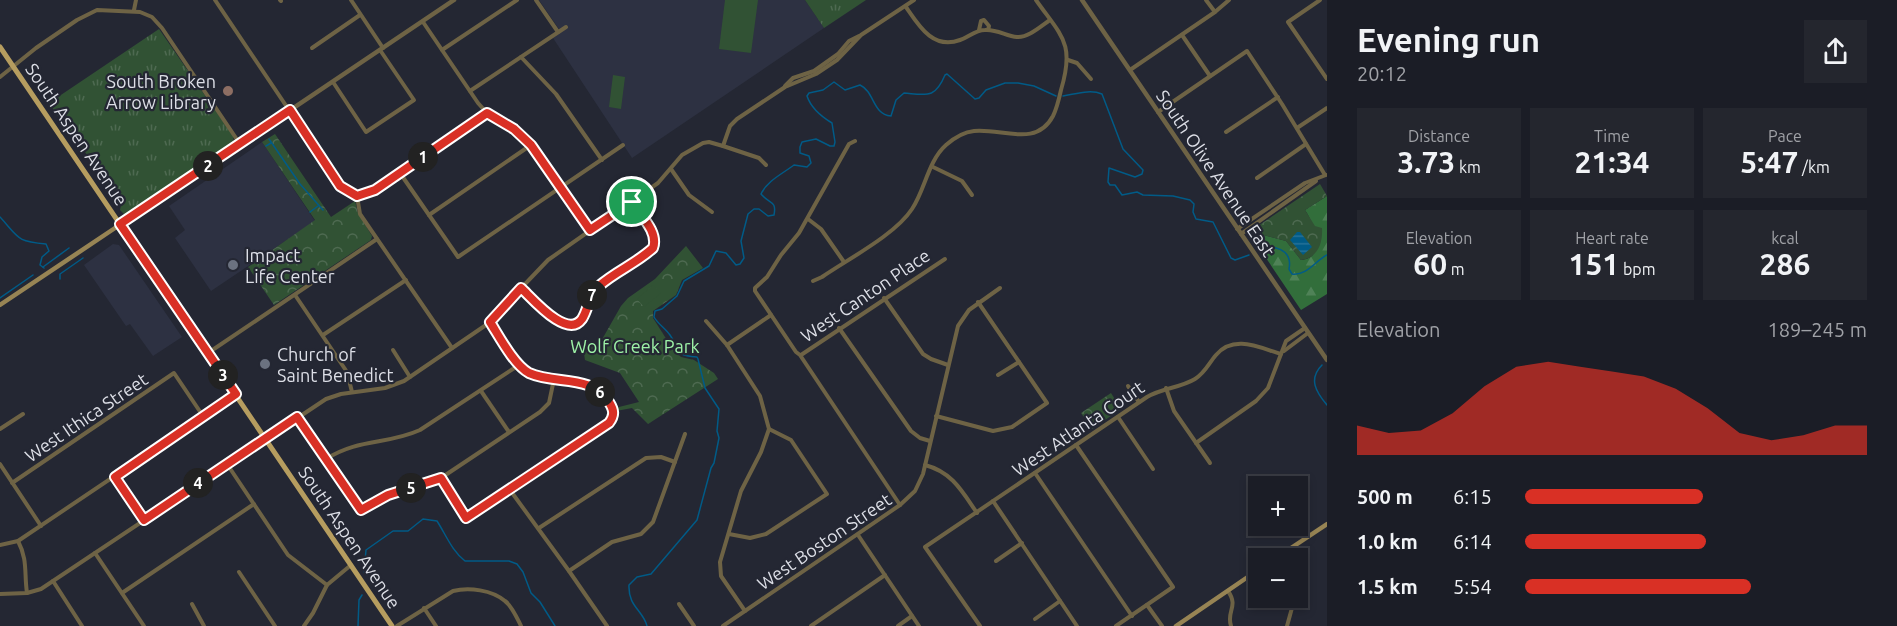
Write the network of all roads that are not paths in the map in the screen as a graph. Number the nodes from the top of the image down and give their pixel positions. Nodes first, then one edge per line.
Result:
1 (136, 0) edge
2 (215, 0) edge
3 (351, 0) edge
4 (454, 0) edge
5 (517, 0) edge
6 (536, 0) edge
7 (914, 0) edge
8 (1036, 0) edge
9 (1082, 0) edge
10 (1206, 0) edge
11 (1229, 0) edge
12 (1320, 0) edge
13 (906, 7) junction
14 (134, 10) junction
15 (1215, 12) junction
16 (360, 15) junction
17 (1050, 20) junction
18 (423, 22) junction
19 (566, 27) dead end
20 (558, 32) junction
21 (1182, 35) junction
22 (0, 47) edge
23 (312, 48) dead end
24 (382, 49) junction
25 (442, 50) junction
26 (521, 57) junction
27 (1068, 60) junction
28 (13, 66) junction
29 (1130, 70) junction
30 (1210, 76) junction
31 (0, 77) edge
32 (1091, 79) dead end
33 (1327, 79) edge
34 (333, 82) junction
35 (470, 92) junction
36 (1278, 97) junction
37 (1327, 108) edge
38 (290, 110) junction
39 (1158, 112) junction
40 (487, 113) junction
41 (1297, 128) junction
42 (1226, 132) dead end
43 (855, 141) dead end
44 (240, 144) junction
45 (1306, 144) junction
46 (531, 145) junction
47 (623, 146) dead end
48 (723, 146) junction
49 (602, 160) junction
50 (766, 165) dead end
51 (933, 167) junction
52 (671, 169) junction
53 (400, 173) junction
54 (1326, 175) edge
55 (1257, 178) dead end
56 (560, 187) junction
57 (972, 195) dead end
58 (357, 196) junction
59 (632, 202) junction
60 (712, 212) dead end
61 (429, 215) junction
62 (808, 219) junction
63 (120, 224) junction
64 (590, 230) junction
65 (1239, 231) junction
66 (377, 238) junction
67 (945, 259) dead end
68 (844, 262) junction
69 (406, 280) junction
70 (813, 281) dead end
71 (521, 288) junction
72 (999, 288) dead end
73 (295, 295) junction
74 (884, 298) junction
75 (978, 302) junction
76 (0, 305) edge
77 (771, 315) junction
78 (706, 321) dead end
79 (490, 322) junction
80 (839, 328) junction
81 (1306, 330) junction
82 (323, 335) junction
83 (727, 345) junction
84 (452, 348) junction
85 (393, 350) dead end
86 (208, 353) junction
87 (1281, 354) junction
88 (800, 355) junction
89 (1327, 360) edge
90 (1019, 362) junction
91 (948, 364) junction
92 (519, 365) junction
93 (998, 375) dead end
94 (410, 377) junction
95 (554, 379) junction
96 (1128, 386) dead end
97 (1166, 388) junction
98 (481, 391) junction
99 (352, 393) junction
100 (236, 394) junction
101 (1139, 402) junction
102 (23, 414) dead end
103 (936, 416) junction
104 (203, 417) junction
105 (297, 417) junction
106 (1118, 417) junction
107 (0, 429) edge
108 (769, 429) junction
109 (509, 432) junction
110 (685, 434) dead end
111 (265, 438) junction
112 (930, 441) junction
113 (1196, 442) junction
114 (1076, 445) junction
115 (326, 459) junction
116 (675, 462) junction
117 (1210, 462) dead end
118 (0, 464) edge
119 (227, 464) junction
120 (925, 465) junction
121 (1153, 469) dead end
122 (1035, 473) junction
123 (115, 477) junction
124 (441, 478) junction
125 (12, 483) junction
126 (510, 490) junction
127 (993, 501) junction
128 (254, 504) junction
129 (900, 505) junction
130 (977, 513) junction
131 (144, 520) junction
132 (1327, 524) edge
133 (41, 526) junction
134 (539, 528) junction
135 (729, 534) junction
136 (858, 535) junction
137 (18, 541) junction
138 (1022, 543) junction
139 (0, 545) edge
140 (1292, 548) edge
141 (95, 553) junction
142 (996, 561) dead end
143 (351, 565) junction
144 (569, 571) junction
145 (239, 572) dead end
146 (885, 575) junction
147 (1248, 577) edge
148 (53, 581) junction
149 (327, 585) junction
150 (1228, 591) junction
151 (27, 593) junction
152 (122, 593) junction
153 (0, 594) edge
154 (1060, 601) junction
155 (192, 604) dead end
156 (679, 604) dead end
157 (1148, 605) junction
158 (424, 608) junction
159 (1292, 608) edge
160 (745, 611) junction
161 (912, 616) junction
162 (1132, 616) junction
163 (1035, 619) dead end
164 (518, 625) edge
165 (82, 626) edge
166 (144, 626) edge
167 (204, 626) edge
168 (275, 626) edge
169 (303, 626) edge
170 (392, 626) edge
171 (397, 626) edge
172 (436, 626) edge
173 (607, 626) edge
174 (694, 626) edge
175 (723, 626) edge
176 (811, 626) edge
177 (898, 626) edge
178 (919, 626) edge
179 (980, 626) edge
180 (1077, 626) edge
181 (1116, 626) edge
182 (1162, 626) edge
183 (1176, 626) edge
184 (1231, 626) edge
185 (1287, 626) edge

1 - 14 street
2 - 38 street
3 - 16 street
4 - 18 street
5 - 25 street
6 - 20 street
7 - 13 street
8 - 17 street
9 - 29 street, South Olive Avenue East
10 - 15 street
11 - 15 street
12 - 33 street
13 - 17 street
13 - 48 street
14 - 28 street
14 - 44 street
15 - 21 street
16 - 23 street
16 - 24 street
17 - 27 street
18 - 24 street
18 - 25 street
19 - 20 street
20 - 26 street
21 - 29 street
21 - 30 street
22 - 28 main road, South Aspen Avenue
24 - 34 street
24 - 34 street
25 - 35 street
26 - 35 street
26 - 49 street
27 - 32 street
27 - 51 street
28 - 31 street
28 - 63 main road, South Aspen Avenue
29 - 39 street, South Olive Avenue East
30 - 36 street
30 - 39 street
34 - 38 street
35 - 40 street
36 - 41 street
36 - 42 street
37 - 41 street
38 - 44 street
38 - 58 street
39 - 65 street, South Olive Avenue East
40 - 46 street
40 - 53 street
41 - 45 street
43 - 62 street
44 - 63 street
45 - 54 street
45 - 55 street
46 - 56 street
46 - 61 street
47 - 49 street
48 - 50 street
48 - 52 street
49 - 56 street
51 - 57 street
51 - 68 street
52 - 59 street
52 - 60 street
53 - 58 street
53 - 61 street
54 - 65 street
56 - 61 street
56 - 64 street
58 - 66 street
59 - 64 street
59 - 71 street
62 - 68 street
62 - 77 street
63 - 76 main road
63 - 86 main road, South Aspen Avenue
64 - 71 street
65 - 81 street, South Olive Avenue East
66 - 69 street
66 - 73 street
67 - 74 street, West Canton Place
68 - 70 street
69 - 82 street
69 - 84 street
71 - 79 street
72 - 75 street, West Boston Street
73 - 82 street
73 - 86 street
74 - 80 street, West Canton Place
74 - 91 street
75 - 90 street
75 - 91 street, West Boston Street
77 - 83 street
77 - 88 street
78 - 83 street
79 - 84 street
79 - 92 street
80 - 88 street, West Canton Place
80 - 112 street
81 - 87 street
81 - 89 street, South Olive Avenue East
82 - 99 street
83 - 108 street
84 - 94 street
85 - 94 street
86 - 100 main road, South Aspen Avenue
87 - 97 street, West Atlanta Court
87 - 113 street
88 - 129 street
90 - 93 street
90 - 103 street
91 - 103 street, West Boston Street
92 - 95 street
92 - 98 street
94 - 99 street
95 - 109 street
95 - 126 street
96 - 101 street
97 - 101 street, West Atlanta Court
97 - 113 street
98 - 109 street
98 - 115 street
99 - 105 street
100 - 104 street
100 - 111 main road, South Aspen Avenue
101 - 106 street, West Atlanta Court
102 - 107 street
103 - 112 street, West Boston Street
104 - 123 street
104 - 125 street, West Ithica Street
105 - 111 street
105 - 115 street
106 - 114 street, West Atlanta Court
106 - 121 street
108 - 135 street
108 - 135 street
109 - 124 street
110 - 116 street
111 - 119 street
111 - 143 main road, South Aspen Avenue
112 - 120 street, West Boston Street
113 - 117 street
114 - 122 street, West Atlanta Court
114 - 157 street
115 - 124 street
116 - 134 street
116 - 144 street
118 - 125 street
119 - 128 street
119 - 131 street
120 - 129 street, West Boston Street
120 - 130 street
122 - 127 street, West Atlanta Court
122 - 162 street
123 - 131 street
123 - 133 street
124 - 126 street
125 - 133 street
126 - 134 street
127 - 130 street, West Atlanta Court
127 - 138 street
128 - 149 street
128 - 152 street
129 - 136 street, West Boston Street
130 - 179 street, West Atlanta Court
131 - 141 street
132 - 140 main road
133 - 137 street
134 - 144 street
135 - 160 street
136 - 146 street
136 - 160 street, West Boston Street
137 - 139 street
137 - 151 street
138 - 142 street
138 - 154 street
141 - 148 street
141 - 152 street
143 - 149 street
143 - 170 main road, South Aspen Avenue
144 - 173 street
145 - 168 street
146 - 161 street
146 - 176 street
147 - 150 main road
148 - 151 street
148 - 165 street
149 - 169 street
150 - 183 main road
150 - 184 street
151 - 153 street
152 - 166 street
154 - 163 street
154 - 180 street
155 - 167 street
156 - 174 street
157 - 162 street
157 - 182 street
158 - 164 street
158 - 171 street
158 - 172 street
159 - 185 street
160 - 175 street, West Boston Street
161 - 177 street
161 - 178 street
162 - 181 street

